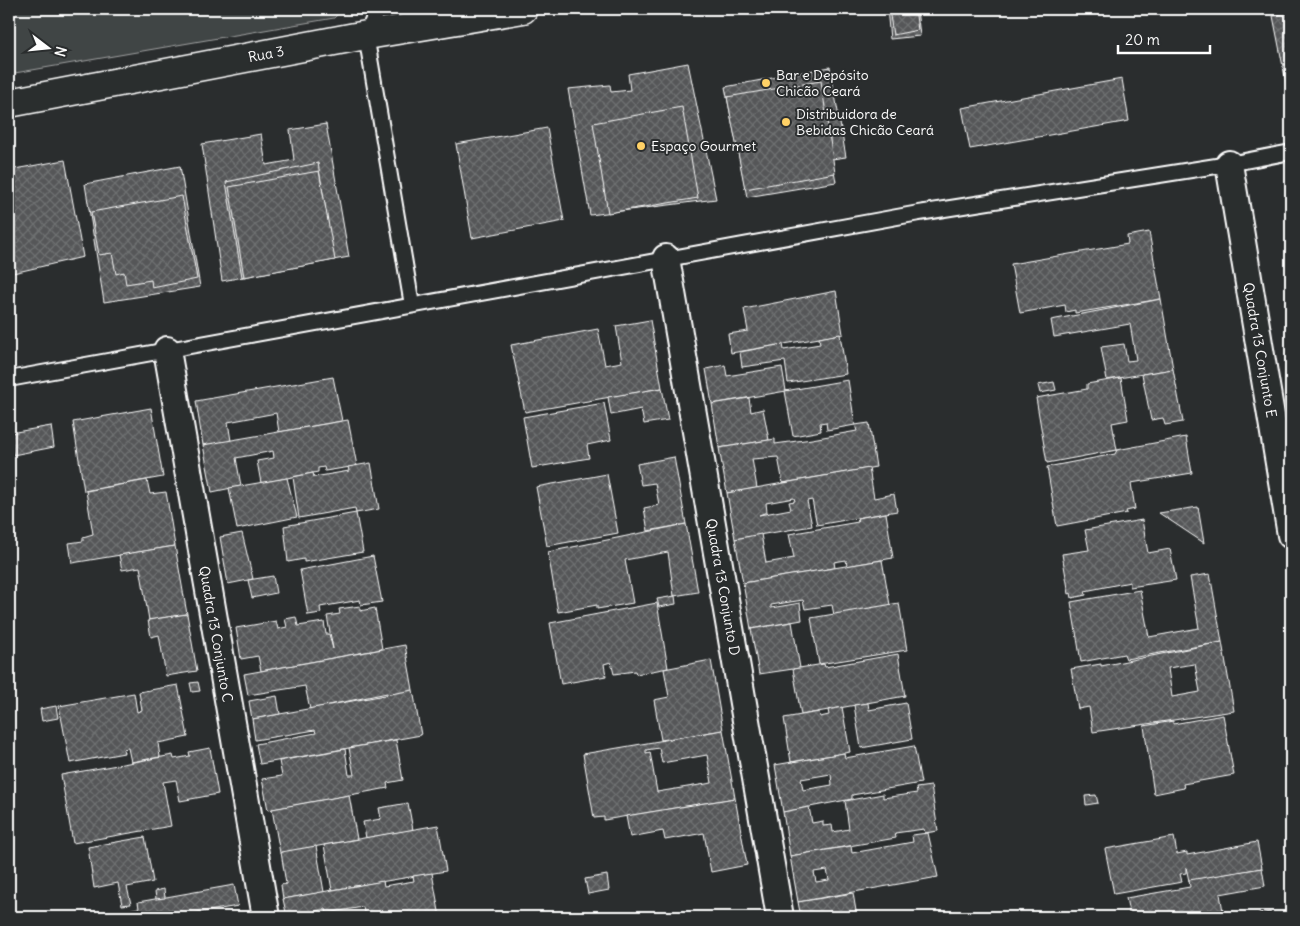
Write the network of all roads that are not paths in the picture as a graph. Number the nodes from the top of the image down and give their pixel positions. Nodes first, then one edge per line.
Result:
1 (378, 9) edge
2 (523, 9) edge
3 (366, 35) junction
4 (9, 103) edge
5 (1291, 152) edge
6 (1229, 164) junction
7 (666, 258) junction
8 (412, 304) junction
9 (167, 350) junction
10 (9, 379) edge
11 (1291, 535) edge
12 (266, 917) edge
13 (780, 917) edge

1 - 3 lane
2 - 3 main road, Rua 3
3 - 4 main road, Rua 3
3 - 8 lane
5 - 6 lane
6 - 7 lane
6 - 11 street, Quadra 13 Conjunto E
7 - 8 lane
7 - 13 street, Quadra 13 Conjunto D
8 - 9 lane
9 - 10 lane
9 - 12 street, Quadra 13 Conjunto C

